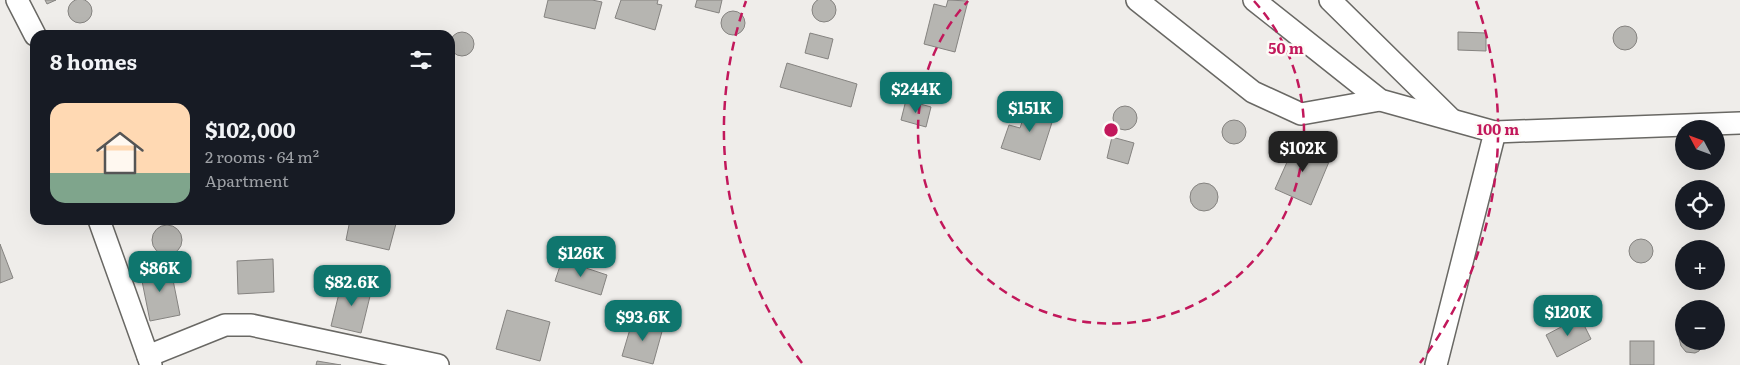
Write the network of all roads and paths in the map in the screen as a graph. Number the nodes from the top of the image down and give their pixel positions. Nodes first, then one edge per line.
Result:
1 (17, 0) edge
2 (1137, 0) edge
3 (1254, 0) edge
4 (1330, 0) edge
5 (33, 30) edge
6 (1380, 100) junction
7 (1452, 120) junction
8 (1740, 123) edge
9 (1495, 132) junction
10 (101, 225) edge
11 (149, 361) edge
12 (438, 365) edge
13 (1436, 365) edge

1 - 5 street
2 - 6 street
3 - 6 street
4 - 7 street
6 - 7 street
7 - 9 street
8 - 9 street
9 - 13 street
10 - 11 street
11 - 12 street

